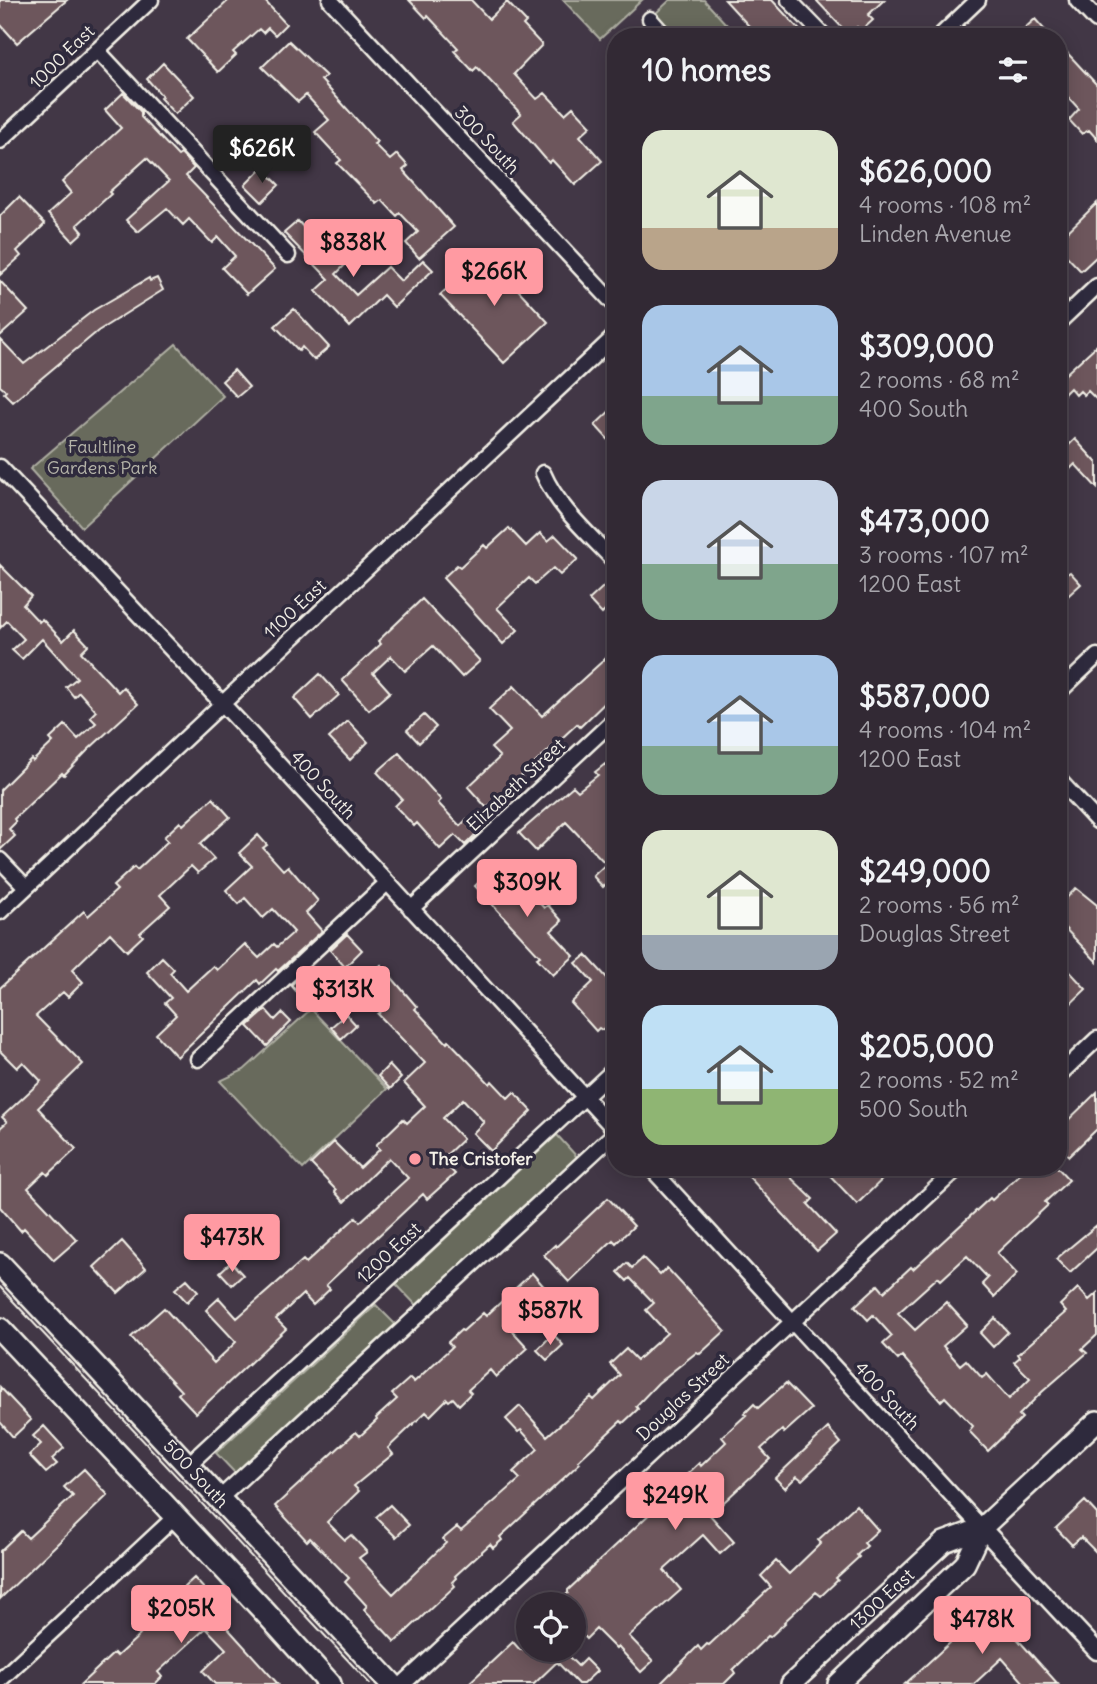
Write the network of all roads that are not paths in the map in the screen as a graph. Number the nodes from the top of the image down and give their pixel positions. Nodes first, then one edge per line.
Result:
1 (151, 0) edge
2 (330, 0) edge
3 (789, 0) edge
4 (978, 0) edge
5 (1078, 0) edge
6 (650, 19) dead end
7 (1097, 20) edge
8 (658, 28) edge
9 (816, 28) edge
10 (948, 28) edge
11 (97, 50) junction
12 (0, 141) edge
13 (288, 255) dead end
14 (1097, 286) edge
15 (607, 296) edge
16 (1067, 314) edge
17 (607, 343) edge
18 (0, 467) edge
19 (543, 473) dead end
20 (607, 553) edge
21 (1097, 656) edge
22 (1067, 684) edge
23 (222, 704) junction
24 (607, 726) edge
25 (1067, 789) edge
26 (1097, 821) edge
27 (0, 860) edge
28 (387, 883) junction
29 (26, 887) junction
30 (411, 909) junction
31 (0, 912) edge
32 (1097, 1039) edge
33 (198, 1059) dead end
34 (1067, 1067) edge
35 (607, 1076) edge
36 (585, 1097) junction
37 (607, 1122) edge
38 (607, 1140) edge
39 (658, 1176) edge
40 (949, 1176) edge
41 (0, 1264) edge
42 (793, 1322) junction
43 (0, 1329) edge
44 (1097, 1421) edge
45 (188, 1465) junction
46 (219, 1499) junction
47 (176, 1516) junction
48 (982, 1528) junction
49 (1097, 1651) edge
50 (0, 1680) edge
51 (330, 1684) edge
52 (392, 1684) edge
53 (403, 1684) edge
54 (791, 1684) edge
55 (838, 1684) edge

1 - 11 street, 1000 East
2 - 15 street, 300 South
3 - 9 street
4 - 10 street
5 - 7 street
6 - 8 street
11 - 12 street, 1000 East
11 - 13 street
14 - 16 street
17 - 23 street, 1100 East
18 - 23 street, 400 South
19 - 20 street
21 - 22 street
23 - 28 street, 400 South
23 - 29 street, 1100 East
24 - 30 street, Elizabeth Street
25 - 26 street
27 - 29 street
28 - 30 street, 400 South
28 - 33 street
29 - 31 street, 1100 East
30 - 36 street, 400 South
32 - 34 street
35 - 36 street, 1200 East
36 - 37 street, 400 South
36 - 45 street, 1200 East
38 - 46 street
39 - 42 street, 400 South
40 - 42 street, Douglas Street
41 - 45 main road, 500 South
42 - 48 street, 400 South
42 - 53 street, Douglas Street
43 - 47 main road
44 - 48 main road, 1300 East
45 - 46 main road, 500 South
46 - 52 main road, 500 South
47 - 50 street
47 - 51 main road
48 - 49 street, 400 South
48 - 54 main road, 1300 East
48 - 55 main road, 1300 East

